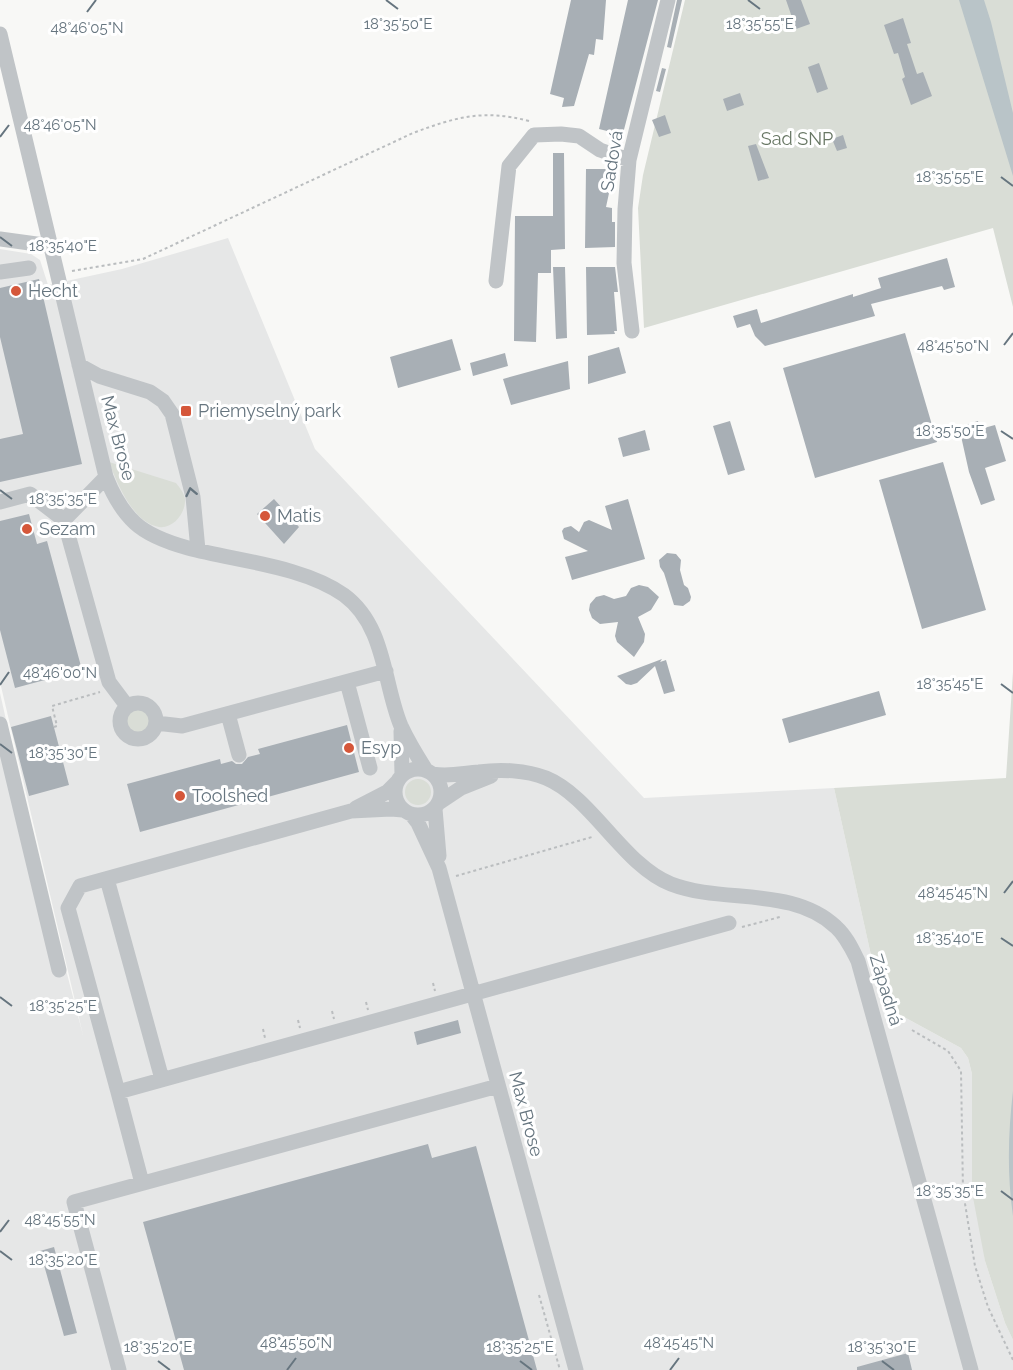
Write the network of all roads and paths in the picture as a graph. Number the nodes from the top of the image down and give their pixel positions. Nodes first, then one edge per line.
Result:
1 (668, 0) edge
2 (0, 34) edge
3 (535, 122) dead end
4 (629, 160) junction
5 (0, 239) edge
6 (51, 246) junction
7 (29, 268) dead end
8 (0, 272) edge
9 (57, 273) junction
10 (496, 281) dead end
11 (632, 331) dead end
12 (79, 365) junction
13 (106, 477) junction
14 (0, 502) edge
15 (64, 520) junction
16 (198, 550) junction
17 (386, 671) junction
18 (347, 682) junction
19 (114, 689) junction
20 (127, 706) junction
21 (228, 714) junction
22 (156, 723) junction
23 (0, 724) edge
24 (401, 725) junction
25 (54, 727) dead end
26 (239, 755) dead end
27 (370, 768) dead end
28 (430, 772) junction
29 (502, 772) junction
30 (399, 779) junction
31 (437, 805) junction
32 (351, 811) junction
33 (407, 812) junction
34 (597, 835) dead end
35 (445, 873) junction
36 (107, 879) junction
37 (729, 923) dead end
38 (59, 970) dead end
39 (473, 993) junction
40 (298, 1020) dead end
41 (263, 1029) dead end
42 (912, 1030) dead end
43 (300, 1031) dead end
44 (266, 1041) dead end
45 (162, 1079) junction
46 (498, 1086) junction
47 (118, 1092) junction
48 (142, 1183) junction
49 (1013, 1360) edge
50 (119, 1370) edge
51 (576, 1370) edge
52 (971, 1370) edge

1 - 4 street, Sadová
2 - 6 street, Max Brose
3 - 9 path
4 - 10 street
4 - 11 street, Sadová
5 - 6 street
6 - 9 street, Max Brose
7 - 8 street
9 - 12 street, Max Brose
12 - 13 street, Max Brose
16 -> 12 street
13 - 15 street
13 - 16 street, Max Brose
14 - 15 street
15 - 19 street
16 - 17 street, Max Brose
17 - 18 street
17 - 24 street, Max Brose
18 - 21 street
18 - 27 street
19 - 20 street
19 - 25 path
20 - 22 street
20 - 22 street
21 - 22 street
21 - 26 street
23 - 38 street
24 - 28 street, Max Brose
24 - 30 street, Max Brose
28 - 29 street, Západná
28 - 30 street
28 - 31 street, Max Brose
29 - 31 street, Západná
29 - 52 street, Západná
30 - 32 street
30 - 33 street, Max Brose
31 - 33 street
31 - 35 street, Max Brose
32 - 33 street
32 - 36 street
33 - 35 street, Max Brose
34 - 35 path
35 - 39 street, Max Brose
36 - 45 street
36 - 47 street
37 - 39 street
39 - 45 street
39 - 46 street, Max Brose
40 - 43 path
41 - 44 path
42 - 49 path
45 - 47 street
46 - 48 street
46 - 51 street, Max Brose
47 - 48 street
48 - 50 street

